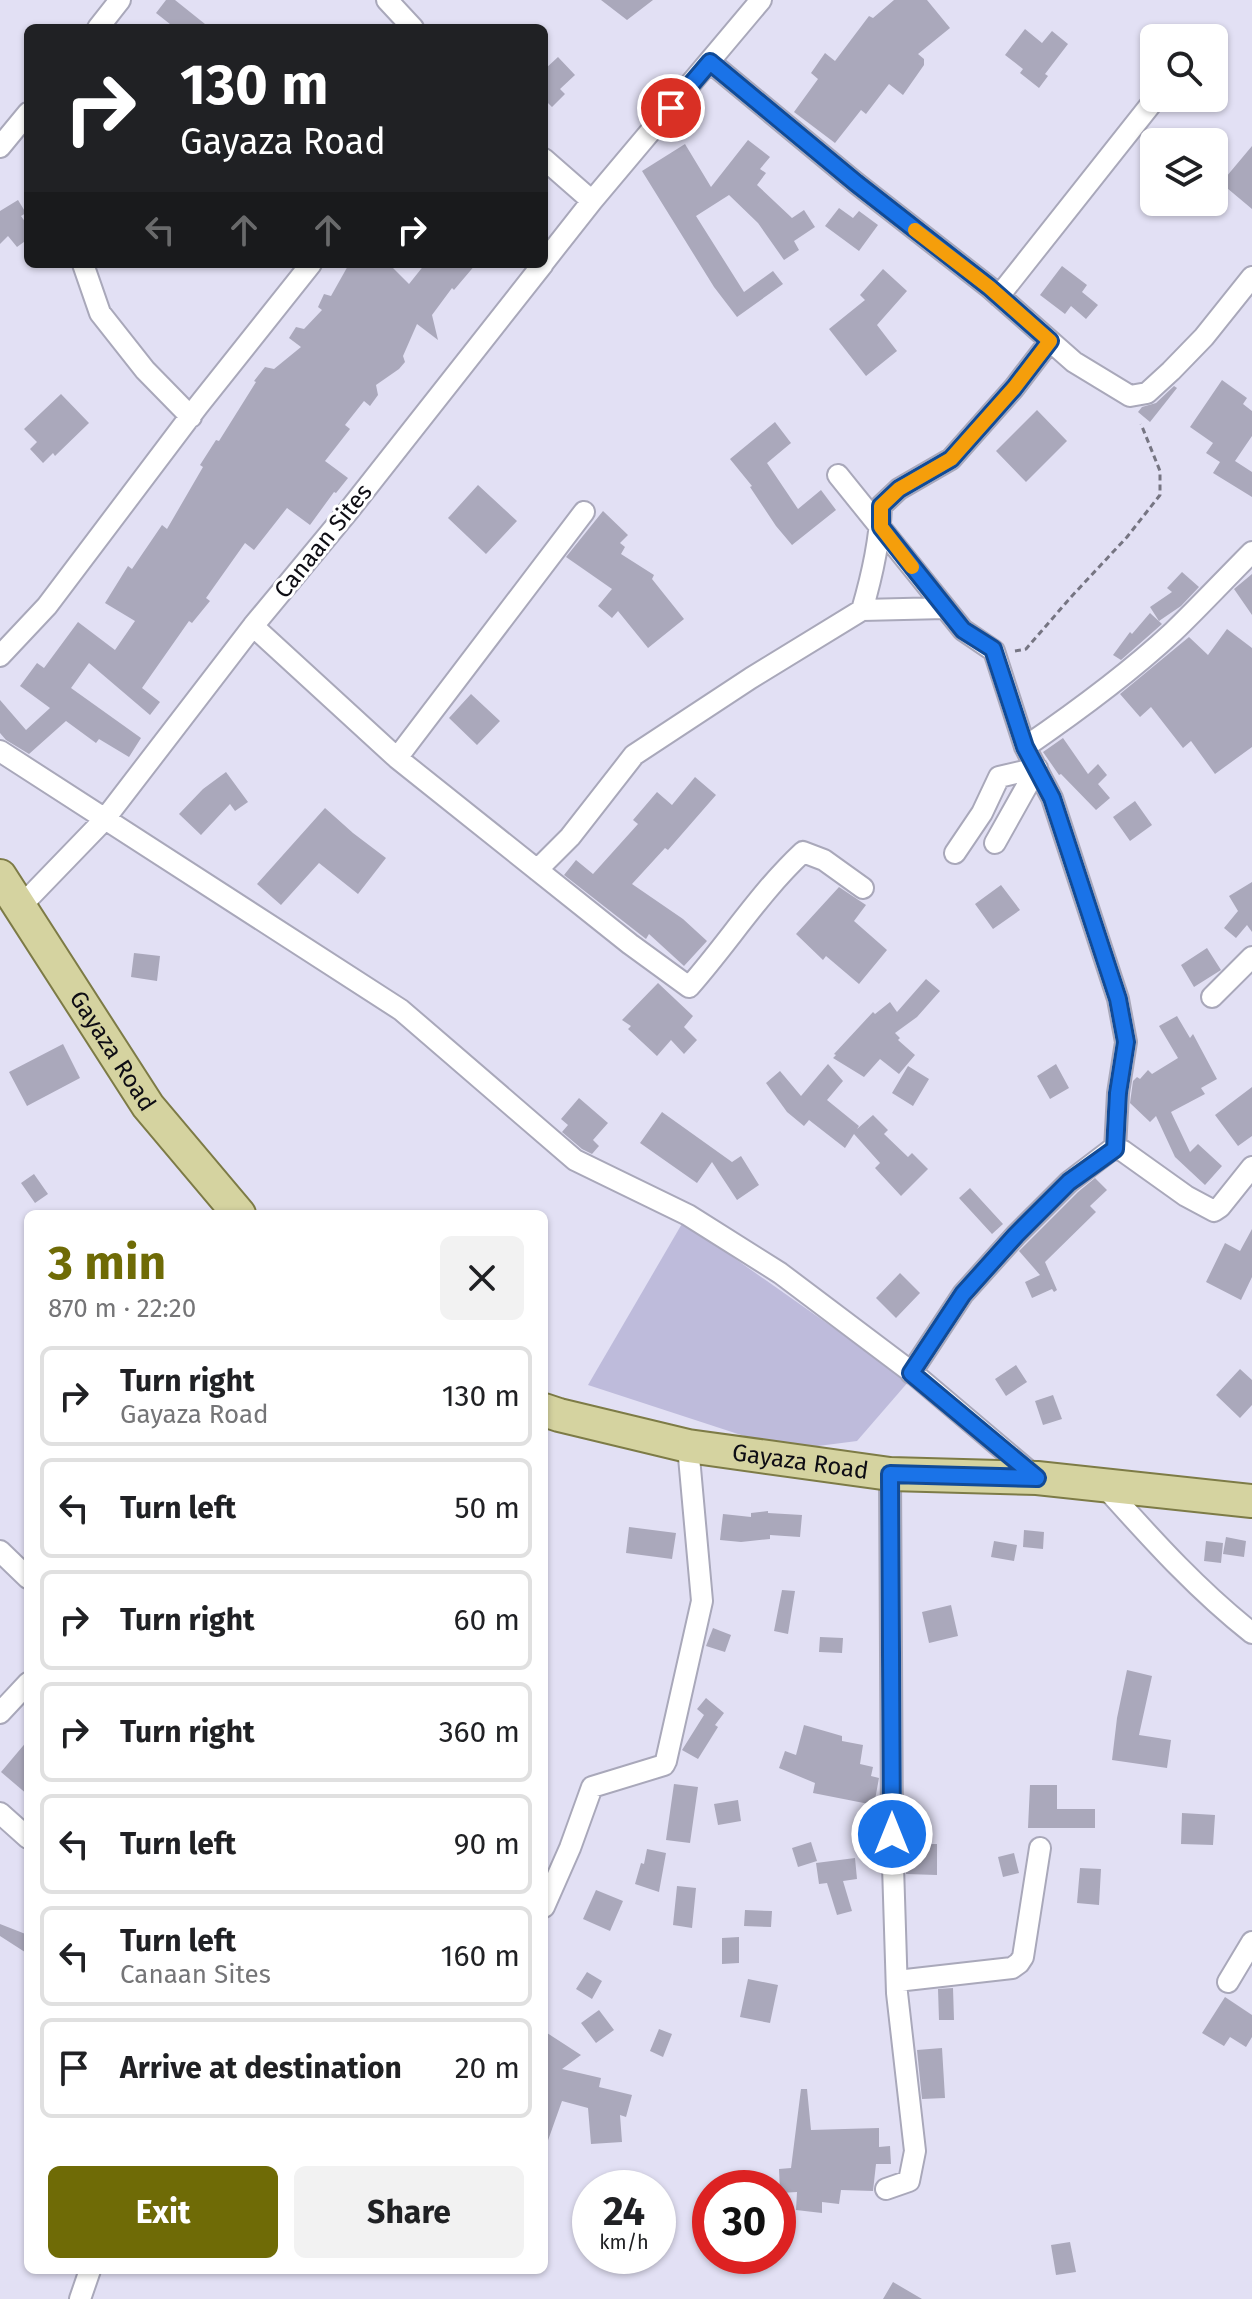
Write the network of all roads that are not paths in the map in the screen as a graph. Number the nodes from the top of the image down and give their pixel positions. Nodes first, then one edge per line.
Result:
1 (120, 0) edge
2 (387, 0) edge
3 (761, 0) edge
4 (101, 24) edge
5 (409, 24) edge
6 (710, 62) junction
7 (1145, 112) edge
8 (24, 118) edge
9 (0, 147) edge
10 (548, 162) edge
11 (592, 201) junction
12 (548, 257) edge
13 (84, 268) edge
14 (308, 268) edge
15 (539, 268) edge
16 (1252, 277) edge
17 (999, 296) junction
18 (1050, 341) junction
19 (191, 417) junction
20 (838, 475) dead end
21 (584, 512) dead end
22 (881, 527) junction
23 (1252, 552) edge
24 (945, 608) junction
25 (862, 610) junction
26 (253, 626) junction
27 (0, 656) edge
28 (1025, 747) junction
29 (0, 751) edge
30 (397, 758) junction
31 (1037, 768) junction
32 (104, 820) junction
33 (995, 843) dead end
34 (955, 853) dead end
35 (537, 870) junction
36 (0, 876) edge
37 (863, 888) dead end
38 (20, 907) junction
39 (1252, 957) edge
40 (1212, 997) dead end
41 (1115, 1149) junction
42 (1252, 1167) edge
43 (236, 1210) edge
44 (911, 1373) junction
45 (548, 1411) edge
46 (688, 1446) junction
47 (890, 1474) junction
48 (1037, 1478) junction
49 (1103, 1485) junction
50 (1252, 1501) edge
51 (0, 1551) edge
52 (24, 1574) edge
53 (1252, 1633) edge
54 (24, 1687) edge
55 (0, 1713) edge
56 (0, 1813) edge
57 (24, 1834) edge
58 (1040, 1848) dead end
59 (548, 1898) edge
60 (1252, 1942) edge
61 (897, 1981) junction
62 (1228, 1982) dead end
63 (886, 2189) dead end
64 (89, 2274) edge
65 (80, 2299) edge

1 - 4 street
2 - 5 street
3 - 6 street, Canaan Sites
6 - 11 street, Canaan Sites
6 - 17 street
7 - 17 street
8 - 9 street
10 - 11 street
11 - 12 street, Canaan Sites
13 - 19 street
14 - 19 street
15 - 26 street, Canaan Sites
16 - 18 street
17 - 18 street
18 - 22 street
19 - 27 street
20 - 22 street
21 - 30 street
22 - 24 street
22 - 25 street
23 - 28 street
24 - 25 street
24 - 28 street
25 - 35 street
26 - 30 street
26 - 32 street, Canaan Sites
28 - 31 street
29 - 32 street
30 - 35 street
31 - 33 street
31 - 34 street
31 - 41 street
32 - 38 street, Canaan Sites
32 - 44 street
35 - 37 street
36 - 38 main road, Gayaza Road
38 - 43 main road, Gayaza Road
39 - 40 street
41 - 42 street
41 - 44 street
44 - 48 street
45 - 46 main road, Gayaza Road
46 - 47 main road, Gayaza Road
46 - 59 street
47 - 48 main road, Gayaza Road
47 - 61 street
48 - 49 main road, Gayaza Road
49 - 50 main road, Gayaza Road
49 - 53 street
51 - 52 street
54 - 55 street
56 - 57 street
58 - 61 street
60 - 62 street
61 - 63 street
64 - 65 street

